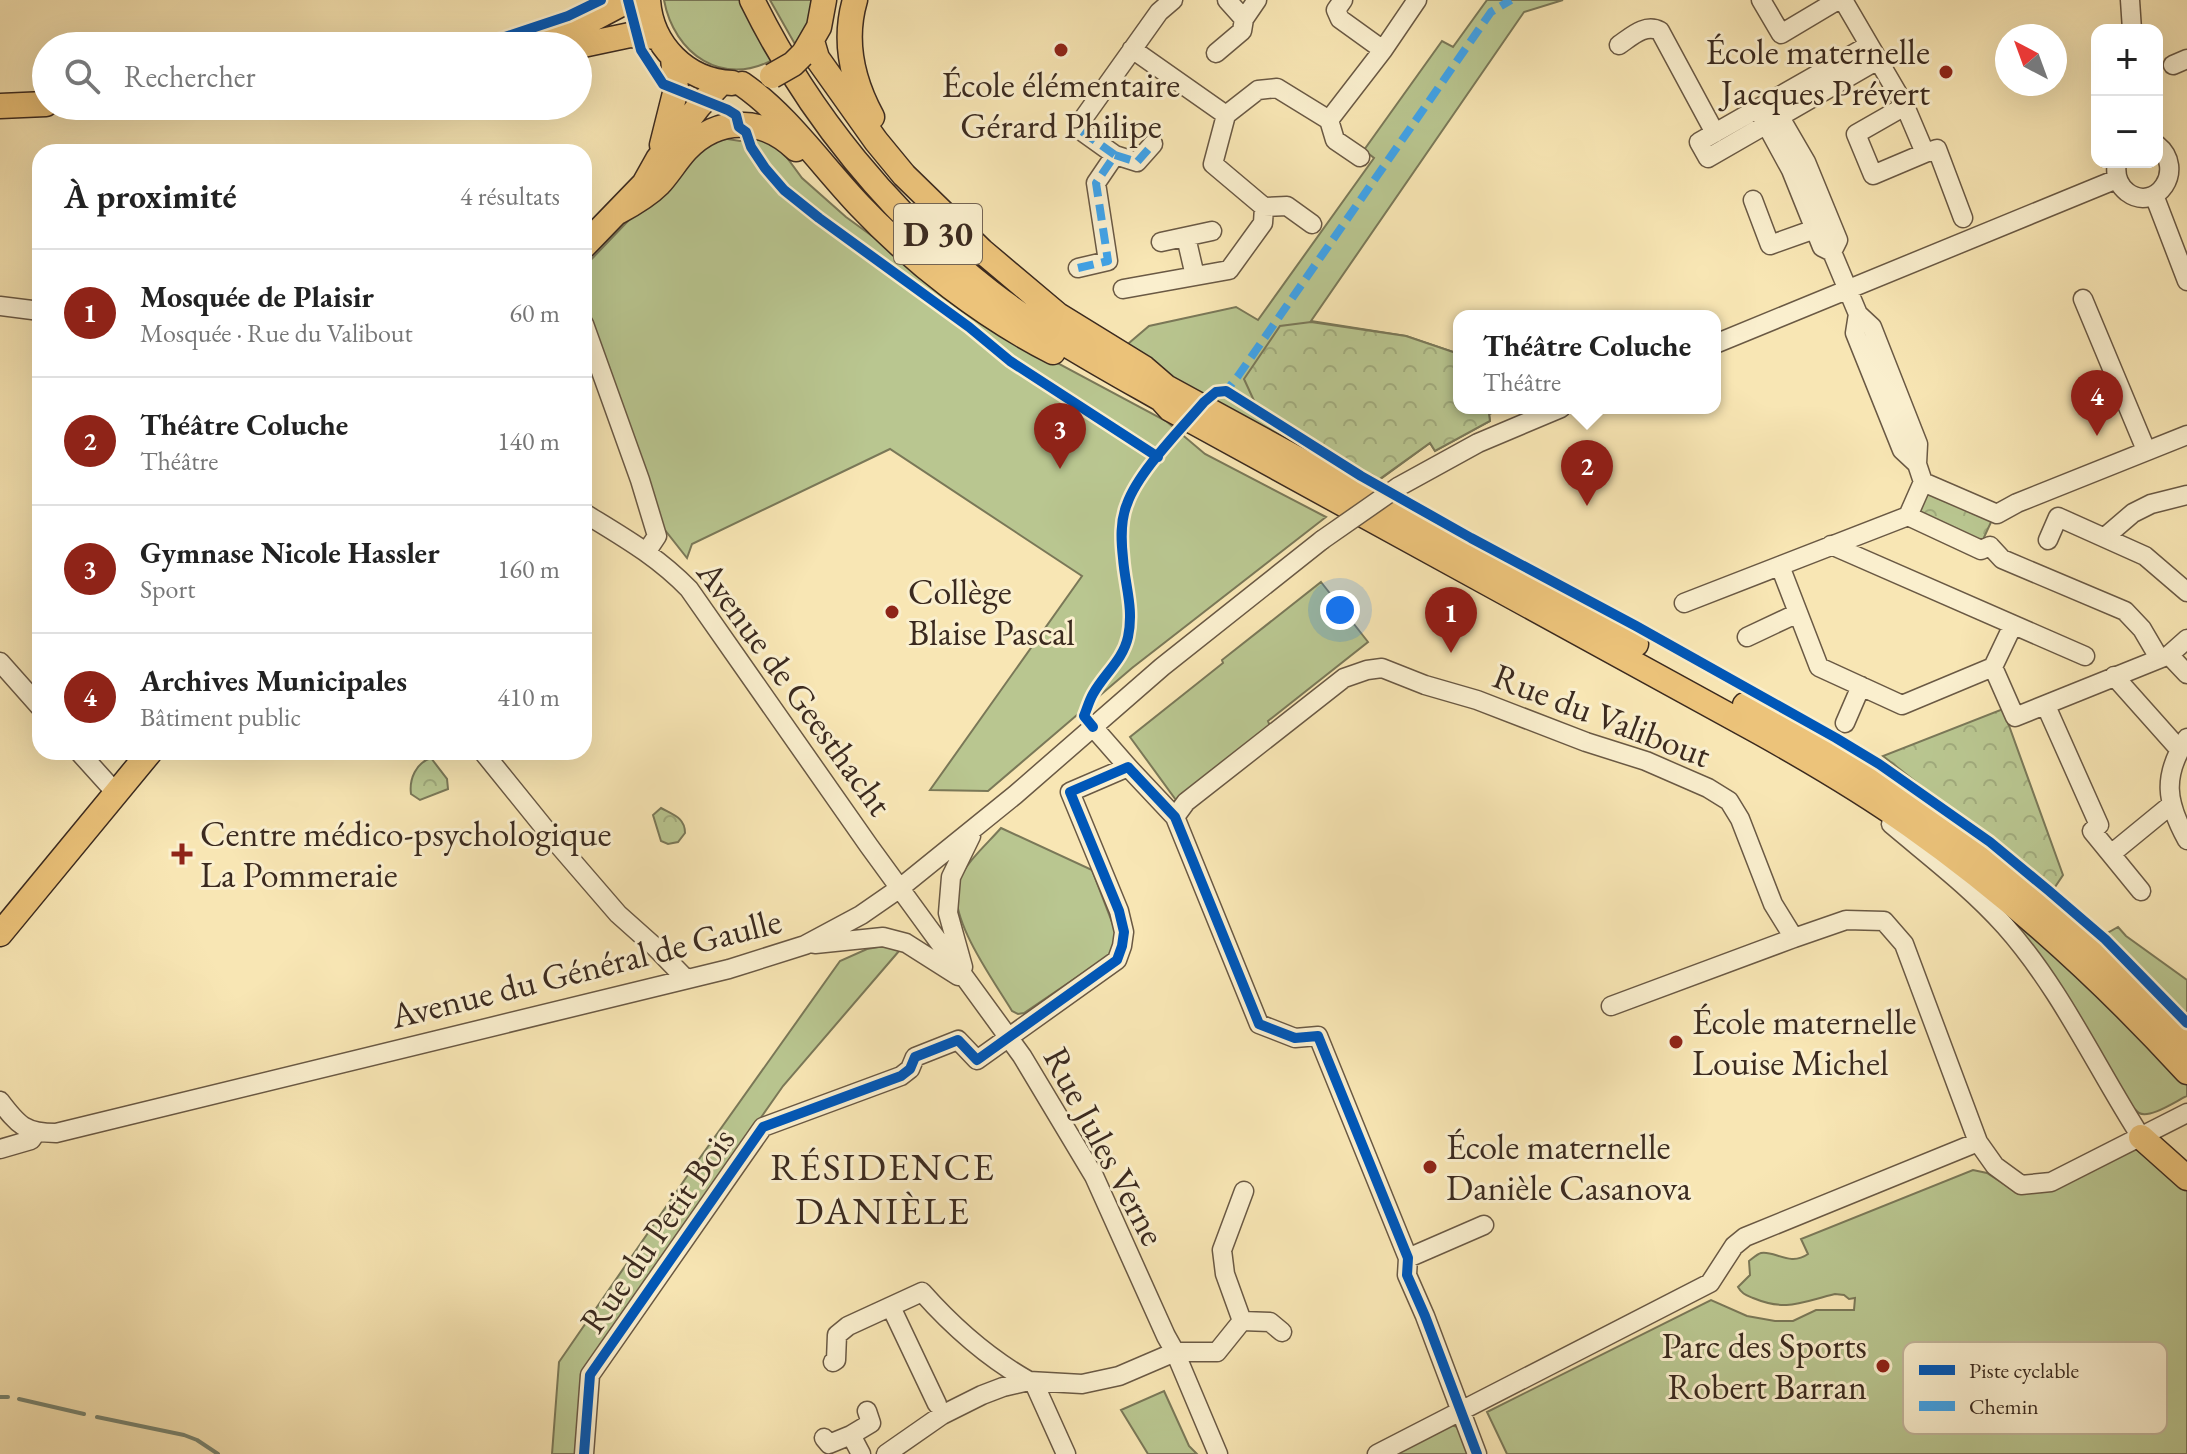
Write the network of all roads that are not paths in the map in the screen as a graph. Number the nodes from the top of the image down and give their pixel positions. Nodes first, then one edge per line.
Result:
1 (629, 0) edge
2 (648, 0) edge
3 (752, 0) edge
4 (763, 0) edge
5 (824, 0) edge
6 (855, 0) edge
7 (1173, 0) edge
8 (1227, 0) edge
9 (1257, 0) edge
10 (1417, 0) edge
11 (1761, 0) edge
12 (1840, 0) edge
13 (2130, 0) edge
14 (1333, 3) edge
15 (1244, 19) junction
16 (2132, 24) edge
17 (565, 32) edge
18 (658, 37) junction
19 (592, 43) edge
20 (1619, 45) dead end
21 (807, 48) junction
22 (1132, 49) junction
23 (1383, 50) junction
24 (1873, 52) junction
25 (1216, 53) dead end
26 (673, 58) junction
27 (732, 83) junction
28 (32, 105) edge
29 (0, 106) edge
30 (1905, 106) junction
31 (1769, 113) junction
32 (1226, 115) junction
33 (1329, 120) junction
34 (1715, 133) junction
35 (1153, 144) dead end
36 (1925, 153) junction
37 (1115, 155) junction
38 (2178, 156) edge
39 (1360, 157) dead end
40 (658, 159) junction
41 (2117, 170) edge
42 (2154, 195) junction
43 (1753, 200) dead end
44 (1264, 207) junction
45 (862, 208) junction
46 (618, 212) junction
47 (1963, 218) dead end
48 (1312, 224) dead end
49 (1815, 229) junction
50 (1212, 231) dead end
51 (1186, 237) junction
52 (592, 238) edge
53 (1161, 242) dead end
54 (982, 251) junction
55 (1832, 252) junction
56 (1078, 268) dead end
57 (1195, 276) junction
58 (2187, 281) edge
59 (1123, 289) dead end
60 (1849, 290) junction
61 (2083, 299) dead end
62 (0, 306) edge
63 (32, 310) edge
64 (1721, 342) edge
65 (592, 346) edge
66 (1168, 398) junction
67 (1547, 414) edge
68 (2187, 435) edge
69 (2146, 450) junction
70 (1923, 482) junction
71 (2187, 495) edge
72 (1997, 514) junction
73 (1908, 516) junction
74 (592, 518) edge
75 (2105, 537) junction
76 (2048, 540) dead end
77 (1831, 545) junction
78 (1990, 546) junction
79 (647, 551) junction
80 (1780, 566) junction
81 (2187, 592) edge
82 (1684, 603) dead end
83 (1798, 613) junction
84 (2013, 625) junction
85 (1747, 637) dead end
86 (2187, 639) edge
87 (2085, 656) dead end
88 (2164, 656) junction
89 (0, 662) edge
90 (1993, 667) junction
91 (2187, 674) edge
92 (2114, 676) junction
93 (1861, 686) junction
94 (32, 698) edge
95 (2046, 706) junction
96 (1845, 723) dead end
97 (1093, 727) junction
98 (2183, 744) edge
99 (86, 760) edge
100 (133, 760) edge
101 (142, 760) edge
102 (489, 760) edge
103 (1128, 767) junction
104 (112, 790) junction
105 (1877, 802) junction
106 (2172, 804) junction
107 (1175, 817) junction
108 (974, 830) junction
109 (2187, 840) edge
110 (2111, 854) junction
111 (900, 888) junction
112 (2141, 891) dead end
113 (0, 914) edge
114 (0, 934) edge
115 (1794, 938) junction
116 (805, 945) junction
117 (686, 979) junction
118 (968, 981) junction
119 (1611, 1006) dead end
120 (1007, 1037) junction
121 (2187, 1046) edge
122 (2187, 1072) edge
123 (0, 1101) edge
124 (2182, 1116) edge
125 (36, 1133) junction
126 (2141, 1137) junction
127 (1978, 1142) junction
128 (0, 1149) edge
129 (2187, 1178) edge
130 (1244, 1191) dead end
131 (1484, 1225) dead end
132 (1408, 1258) junction
133 (891, 1307) junction
134 (1242, 1321) junction
135 (1282, 1332) dead end
136 (1175, 1352) junction
137 (833, 1362) dead end
138 (998, 1364) junction
139 (1031, 1382) junction
140 (1003, 1387) junction
141 (937, 1404) dead end
142 (1461, 1410) junction
143 (867, 1411) dead end
144 (851, 1435) junction
145 (824, 1438) dead end
146 (1062, 1453) edge
147 (584, 1454) edge
148 (861, 1454) edge
149 (886, 1454) edge
150 (1218, 1454) edge
151 (1377, 1454) edge
152 (1477, 1454) edge

1 - 17 main road
2 - 18 main road
3 - 66 main road, D 30
4 - 66 main road, D 30
5 - 21 main road
6 - 54 main road
7 - 22 street
8 - 15 street
9 - 15 street
10 - 23 street
11 - 12 street
12 - 24 street
13 - 16 street
14 - 23 street
15 - 25 street
18 - 19 main road
18 - 26 main road
20 - 34 street
21 - 27 main road, bridge
21 - 54 main road
22 - 32 street
22 - 37 street
23 - 33 street
24 - 30 street
24 - 31 street
26 - 27 main road
26 - 40 main road
27 - 40 main road
27 - 45 main road
28 - 29 main road
30 - 36 street
30 - 36 street
31 - 34 street
31 - 34 street
31 - 49 street
31 - 55 street
32 - 33 street
32 - 44 street
33 - 39 street
35 - 37 street
36 - 47 street
37 - 56 street
38 - 42 street
40 - 46 main road
41 - 42 street
41 - 60 street
42 - 58 street
43 - 49 street
44 - 48 street
44 - 57 street
45 - 46 main road
45 - 66 main road
46 - 52 main road
49 - 55 street
50 - 51 street
51 - 53 street
51 - 57 street
54 - 66 main road
55 - 60 street
57 - 59 street
60 - 64 street
60 - 70 street
61 - 69 street
62 - 63 street
65 - 79 street
66 - 105 main road, D 30
66 - 121 main road, D 30
67 - 97 street, Avenue du Général de Gaulle, bridge
68 - 69 street
69 - 72 street
70 - 72 street
70 - 73 street
71 - 75 street
72 - 78 street
73 - 77 street
73 - 78 street
74 - 79 street, Avenue de Geesthacht
75 - 76 street
75 - 81 street
77 - 80 street
77 - 84 street
78 - 88 street
79 - 111 street, Avenue de Geesthacht
80 - 82 street
80 - 83 street
83 - 85 street
83 - 93 street
84 - 87 street
84 - 90 street
86 - 88 street
88 - 91 street
88 - 92 street
89 - 94 street
90 - 93 street
90 - 95 street
92 - 95 street
92 - 98 street
93 - 96 street
95 - 110 street
97 - 103 street
97 - 108 street, Avenue du Général de Gaulle
98 - 106 street
99 - 104 street
100 - 104 main road
101 - 104 main road
102 - 117 street
103 - 107 street
103 - 120 street
104 - 113 main road
104 - 114 main road
105 - 122 main road, D 30
105 - 126 street, D 30
106 - 109 street
106 - 110 street
107 - 115 street, Rue du Valibout
107 - 132 street
108 - 111 street, Avenue du Général de Gaulle
108 - 118 street
110 - 112 street
111 - 116 street, Avenue du Général de Gaulle
111 - 118 street, Rue Jules Verne
115 - 119 street
115 - 127 street
116 - 117 street, Avenue du Général de Gaulle
116 - 118 street
117 - 125 street, Avenue du Général de Gaulle
118 - 120 street, Rue Jules Verne
120 - 136 street, Rue Jules Verne
120 - 147 street, Rue du Petit Bois
123 - 125 street
124 - 126 street
125 - 128 street, Avenue du Général de Gaulle
126 - 127 street
126 - 129 main road
127 - 142 street
130 - 134 street
131 - 132 street
132 - 142 street
133 - 137 street
133 - 138 street
133 - 141 street
134 - 135 street
134 - 136 street
136 - 139 street
136 - 150 street, Rue Jules Verne
138 - 139 street
138 - 140 street
139 - 140 street
139 - 146 street
140 - 149 street
142 - 151 street
142 - 152 street
143 - 144 street
144 - 145 street
144 - 148 street

